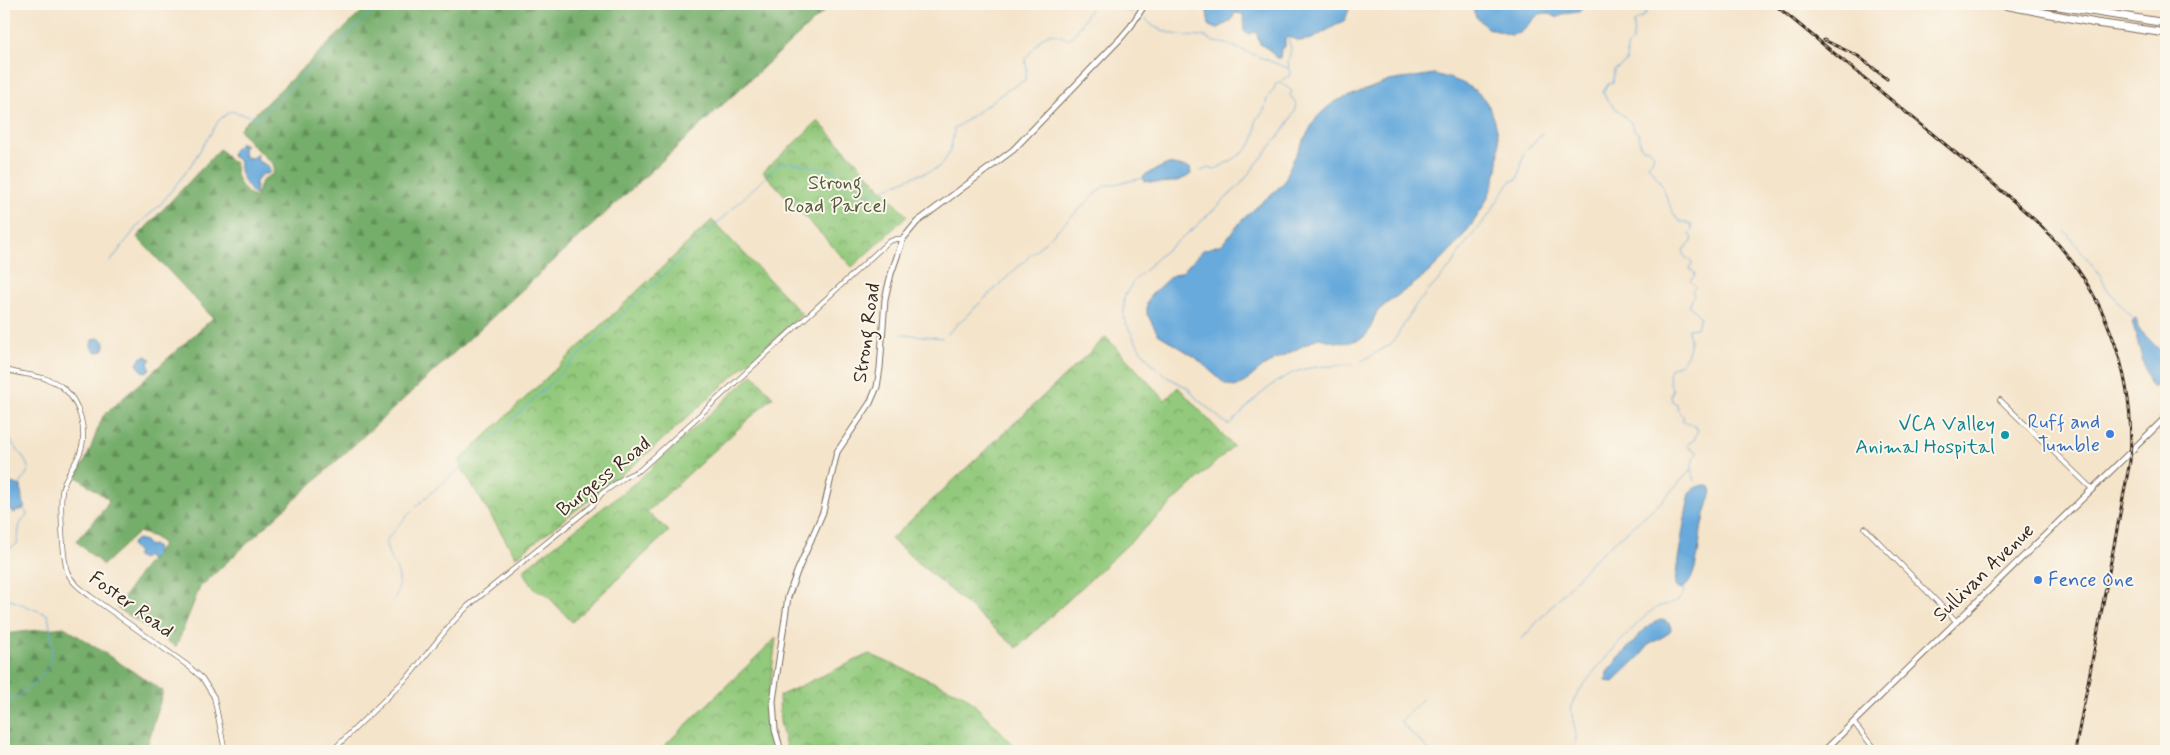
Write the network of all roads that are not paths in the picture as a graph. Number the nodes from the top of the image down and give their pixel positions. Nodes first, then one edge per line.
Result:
1 (1145, 4) edge
2 (1999, 4) edge
3 (2046, 4) edge
4 (2166, 23) edge
5 (2166, 33) edge
6 (903, 239) junction
7 (4, 369) edge
8 (2000, 400) dead end
9 (2166, 417) edge
10 (2092, 489) junction
11 (1865, 528) dead end
12 (1957, 622) junction
13 (1854, 723) junction
14 (226, 751) edge
15 (332, 751) edge
16 (781, 751) edge
17 (1824, 751) edge
18 (1876, 751) edge

1 - 6 street, Strong Road
2 - 5 highway
3 - 4 highway
6 - 15 street, Burgess Road
6 - 16 street, Strong Road
7 - 14 street, Foster Road
8 - 10 street
9 - 10 street, Sullivan Avenue
10 - 12 street, Sullivan Avenue
11 - 12 street
12 - 13 street, Sullivan Avenue
13 - 17 street, Sullivan Avenue
13 - 18 street

